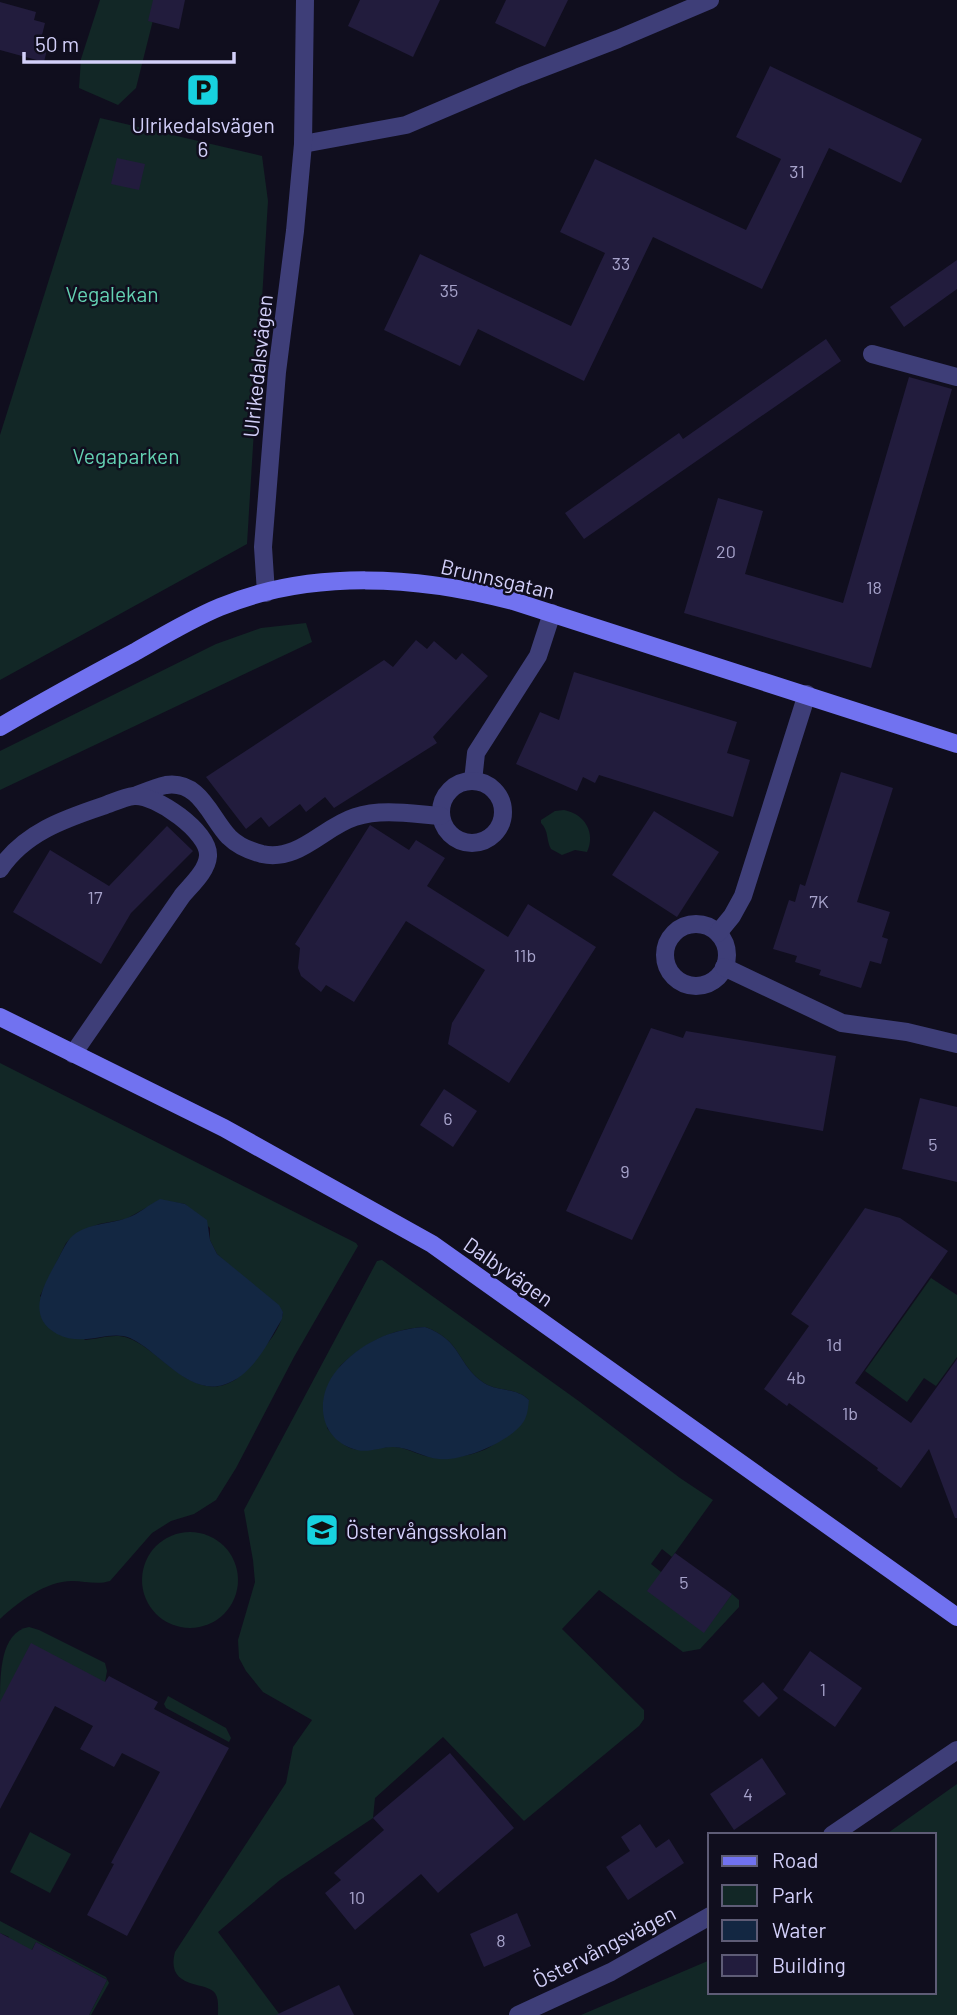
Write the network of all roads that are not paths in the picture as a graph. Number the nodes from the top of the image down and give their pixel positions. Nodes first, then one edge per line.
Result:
1 (304, 0) edge
2 (710, 0) edge
3 (303, 144) junction
4 (872, 354) dead end
5 (957, 377) edge
6 (266, 593) junction
7 (552, 613) junction
8 (807, 694) junction
9 (0, 727) edge
10 (957, 744) edge
11 (473, 781) junction
12 (135, 796) junction
13 (441, 816) junction
14 (0, 869) edge
15 (718, 933) junction
16 (724, 967) junction
17 (0, 1017) edge
18 (957, 1044) edge
19 (73, 1054) junction
20 (957, 1618) edge
21 (957, 1750) edge
22 (835, 1833) edge
23 (708, 1917) edge
24 (518, 2015) edge

1 - 3 street, Ulrikedalsvägen
2 - 3 street
3 - 6 street, Ulrikedalsvägen
4 - 5 street
6 - 7 street, Brunnsgatan
6 - 9 street, Brunnsgatan
7 - 8 street, Brunnsgatan
7 - 11 street
8 - 10 street, Brunnsgatan
8 - 15 street
11 - 13 street
11 - 13 street
12 - 13 street
12 - 14 street
12 - 19 street
15 - 16 street
15 - 16 street
16 - 18 street
17 - 19 street, Dalbyvägen
19 - 20 street, Dalbyvägen
21 - 22 street
23 - 24 street, Östervångsvägen

